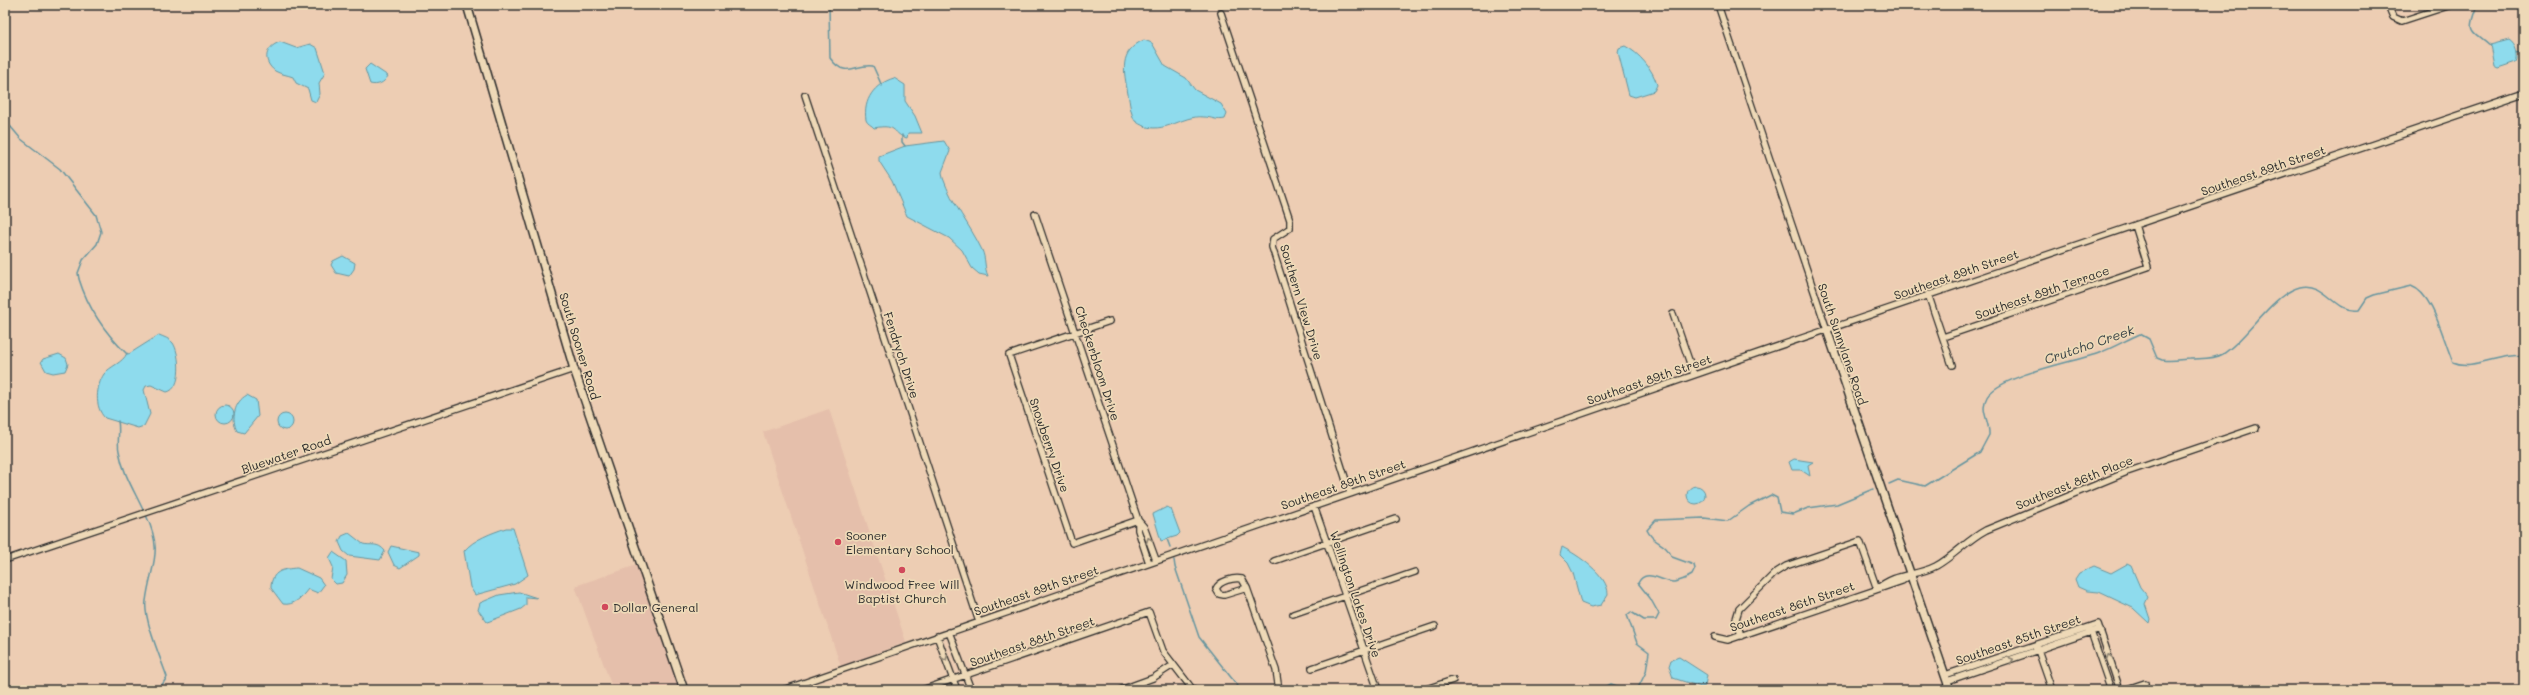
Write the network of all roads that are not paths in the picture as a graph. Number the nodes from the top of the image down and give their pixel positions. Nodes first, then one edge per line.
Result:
1 (467, 5) edge
2 (1718, 5) edge
3 (2388, 5) edge
4 (2451, 5) edge
5 (1221, 13) dead end
6 (2524, 92) edge
7 (805, 95) dead end
8 (1035, 214) dead end
9 (2135, 225) junction
10 (1928, 294) junction
11 (1673, 314) dead end
12 (1110, 321) dead end
13 (1827, 330) junction
14 (1076, 333) junction
15 (1943, 337) junction
16 (1952, 365) dead end
17 (574, 368) junction
18 (1694, 375) junction
19 (2256, 428) dead end
20 (1350, 493) junction
21 (1314, 506) junction
22 (1396, 519) dead end
23 (1138, 520) junction
24 (1327, 544) junction
25 (5, 560) edge
26 (1156, 560) junction
27 (1274, 561) dead end
28 (1149, 563) junction
29 (1415, 572) dead end
30 (1911, 575) junction
31 (1247, 588) junction
32 (1877, 589) junction
33 (1346, 597) junction
34 (1293, 614) dead end
35 (979, 622) junction
36 (1435, 626) dead end
37 (2090, 630) junction
38 (948, 632) junction
39 (937, 636) junction
40 (1740, 636) junction
41 (1715, 637) dead end
42 (2036, 644) junction
43 (1364, 650) junction
44 (2038, 650) junction
45 (1994, 662) junction
46 (1173, 665) junction
47 (1312, 668) dead end
48 (965, 675) junction
49 (1946, 678) junction
50 (953, 679) junction
51 (1453, 680) dead end
52 (2145, 683) dead end
53 (684, 690) edge
54 (783, 690) edge
55 (922, 690) edge
56 (957, 690) edge
57 (971, 690) edge
58 (1120, 690) edge
59 (1194, 690) edge
60 (1280, 690) edge
61 (1378, 690) edge
62 (1423, 690) edge
63 (1950, 690) edge
64 (2052, 690) edge
65 (2111, 690) edge
66 (2120, 690) edge
67 (2124, 690) edge

1 - 17 main road, South Sooner Road
2 - 13 street, South Sunnylane Road
3 - 4 street
5 - 20 street, Southern View Drive
6 - 9 street, Southeast 89th Street
7 - 35 street, Fendrych Drive
8 - 14 street, Checkerbloom Drive
9 - 10 street, Southeast 89th Street
9 - 15 street, Southeast 89th Terrace
10 - 13 street, Southeast 89th Street
10 - 15 street
11 - 18 street
12 - 14 street
13 - 18 street, Southeast 89th Street
13 - 30 main road, South Sunnylane Road
14 - 23 street, Checkerbloom Drive
14 - 23 street, Snowberry Drive
15 - 16 street
17 - 25 street, Bluewater Road
17 - 53 main road, South Sooner Road
18 - 20 street, Southeast 89th Street
19 - 30 street, Southeast 86th Place
20 - 21 street, Southeast 89th Street
21 - 24 street, Wellington Lakes Drive
21 - 26 street, Southeast 89th Street
22 - 24 street
26 -> 23 street, Checkerbloom Drive
23 - 28 street, Checkerbloom Drive
24 - 27 street
24 - 33 street, Wellington Lakes Drive
26 - 28 street, Southeast 89th Street
28 - 35 street, Southeast 89th Street
29 - 33 street
30 - 32 street, Southeast 86th Street
30 - 49 main road, South Sunnylane Road
31 - 31 street
31 - 60 street
32 - 40 street, Southeast 86th Street
32 - 40 street
33 - 34 street
33 - 43 street, Wellington Lakes Drive
35 - 38 street, Southeast 89th Street
36 - 43 street
37 - 42 street, Southeast 85th Street
37 - 44 street, Southeast 85th Street
37 - 65 street
66 -> 37 street, Southeast 85th Street
38 - 39 street, Southeast 89th Street
38 - 48 street
39 -> 50 street
39 - 54 street, Southeast 89th Street
40 - 41 street, Southeast 86th Street
42 - 44 street
42 - 45 street, Southeast 85th Street
43 - 47 street
43 - 61 street, Wellington Lakes Drive
45 -> 44 street, Southeast 85th Street
44 - 64 street
45 - 49 street, Southeast 85th Street
46 - 48 street, Southeast 88th Street
46 - 58 street
46 - 59 street
48 - 50 street, Southeast 88th Street
48 - 57 street
49 - 63 main road, South Sunnylane Road
50 - 55 street, Southeast 88th Street
50 - 56 street
51 - 62 street
52 - 67 street

